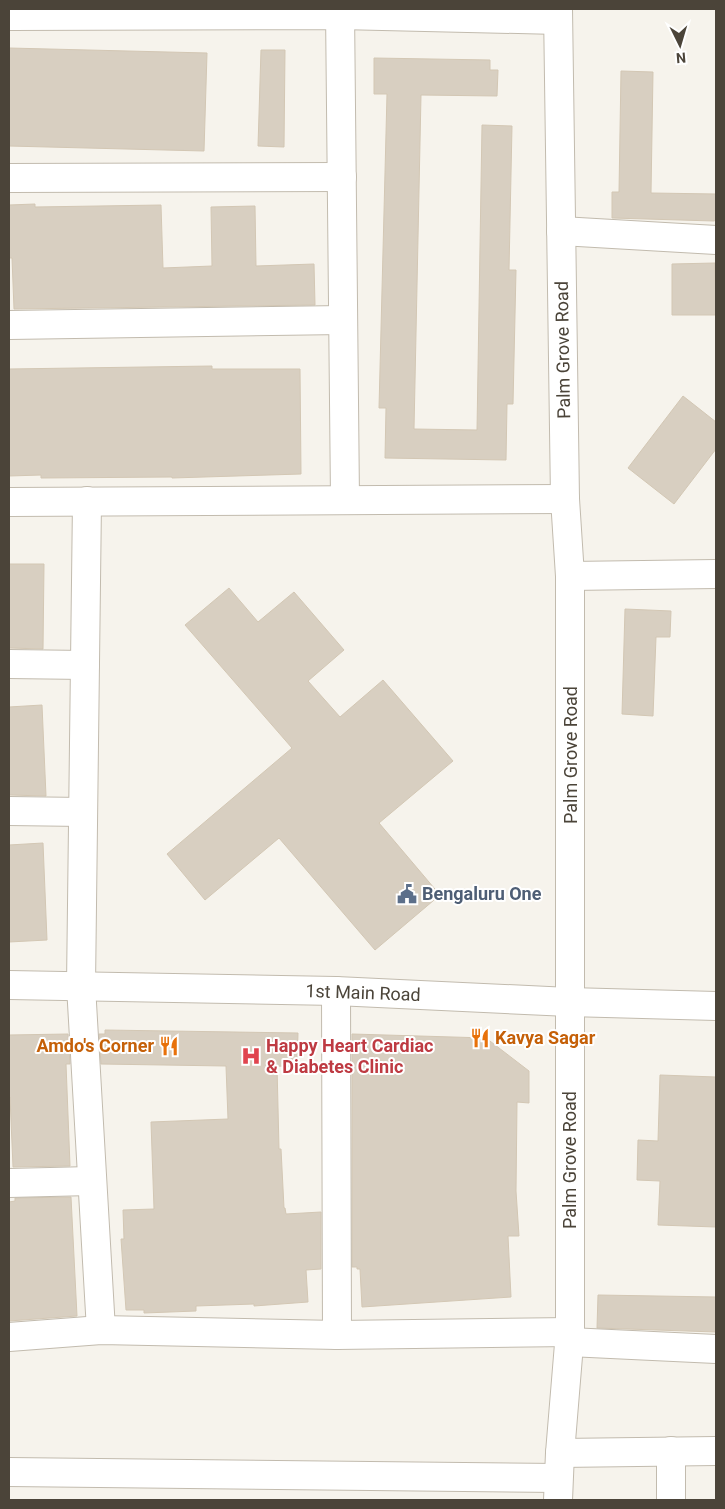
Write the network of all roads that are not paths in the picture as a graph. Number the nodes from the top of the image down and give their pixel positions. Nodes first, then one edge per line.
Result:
1 (340, 12) edge
2 (558, 14) edge
3 (9, 16) edge
4 (9, 178) edge
5 (342, 178) junction
6 (561, 231) junction
7 (716, 240) edge
8 (343, 320) junction
9 (9, 325) edge
10 (345, 499) junction
11 (565, 499) junction
12 (9, 502) edge
13 (87, 502) junction
14 (716, 574) edge
15 (570, 576) junction
16 (9, 664) edge
17 (85, 665) junction
18 (9, 811) edge
19 (83, 812) junction
20 (9, 984) edge
21 (80, 986) junction
22 (336, 991) junction
23 (569, 1002) junction
24 (716, 1006) edge
25 (91, 1181) junction
26 (9, 1183) edge
27 (101, 1330) junction
28 (337, 1334) junction
29 (9, 1337) edge
30 (570, 1337) junction
31 (716, 1348) edge
32 (716, 1450) edge
33 (670, 1451) junction
34 (9, 1472) edge
35 (559, 1477) edge
36 (671, 1500) edge

1 - 2 street
1 - 3 street
1 - 5 street
2 - 6 street, Palm Grove Road
4 - 5 street
5 - 8 street
6 - 7 street
6 - 11 street, Palm Grove Road
8 - 9 street
8 - 10 street
10 - 11 street
10 - 13 street
11 - 15 street, Palm Grove Road
12 - 13 street
13 - 17 street
14 - 15 street
15 - 23 street, Palm Grove Road
16 - 17 street
17 - 19 street
18 - 19 street
19 - 21 street
20 - 21 street, 1st Main Road
21 - 22 street, 1st Main Road
21 - 25 street
22 - 23 street, 1st Main Road
22 - 28 street
23 - 24 street, 1st Main Road
23 - 30 street, Palm Grove Road
25 - 26 street
25 - 27 street
27 - 28 street
27 - 29 street
28 - 30 street
30 - 31 street
30 - 35 street, Palm Grove Road
32 - 33 street
33 - 35 street
33 - 36 street
34 - 35 street

